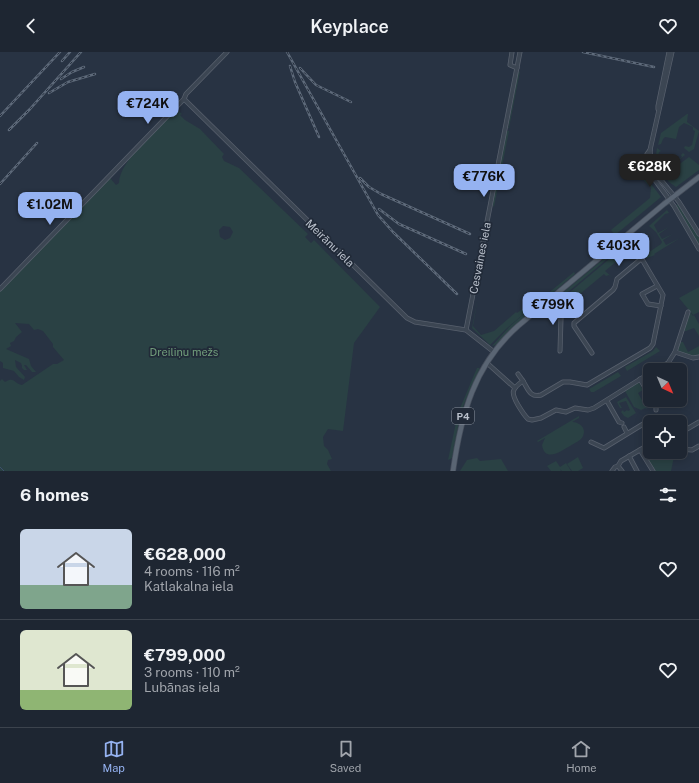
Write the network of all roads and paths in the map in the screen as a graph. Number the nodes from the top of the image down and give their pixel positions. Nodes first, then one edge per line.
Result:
1 (227, 52) edge
2 (512, 52) edge
3 (520, 52) edge
4 (669, 52) edge
5 (672, 52) edge
6 (517, 68) junction
7 (184, 99) junction
8 (658, 109) junction
9 (650, 150) junction
10 (627, 168) dead end
11 (646, 168) junction
12 (699, 176) edge
13 (674, 196) junction
14 (669, 200) junction
15 (699, 234) edge
16 (623, 238) junction
17 (699, 249) edge
18 (641, 259) junction
19 (657, 286) junction
20 (0, 289) edge
21 (550, 299) junction
22 (661, 306) junction
23 (688, 312) dead end
24 (466, 330) junction
25 (560, 351) dead end
26 (494, 352) junction
27 (674, 352) junction
28 (592, 353) dead end
29 (698, 359) edge
30 (487, 363) junction
31 (668, 363) edge
32 (518, 374) dead end
33 (643, 377) edge
34 (640, 379) junction
35 (523, 381) junction
36 (643, 384) edge
37 (515, 388) junction
38 (607, 401) junction
39 (656, 407) edge
40 (655, 414) joint
41 (699, 422) edge
42 (687, 429) edge
43 (627, 434) junction
44 (591, 442) dead end
45 (699, 446) edge
46 (643, 448) edge
47 (640, 450) junction
48 (687, 450) edge
49 (629, 456) junction
50 (618, 466) junction
51 (612, 470) edge
52 (453, 471) edge
53 (622, 471) edge
54 (638, 471) edge
55 (653, 471) edge

1 - 7 street
2 - 6 street, Cesvaines iela
3 - 6 street, Cesvaines iela
4 - 8 street
5 - 8 street
6 - 24 street, Cesvaines iela
7 - 20 street
7 - 24 street, Meirānu iela
8 - 9 street
9 - 11 street
9 - 13 street
10 - 11 street
11 - 14 street
12 - 13 main road, P4
13 - 14 main road, P4
13 - 15 street
14 - 16 main road, P4
14 - 17 street
16 - 18 street
16 - 21 main road, P4
18 - 19 street
18 - 28 street
19 - 22 street
19 - 22 street
21 - 25 street
21 - 26 main road, P4
22 - 35 street
23 - 27 street
24 - 26 street, Meirānu iela
26 - 30 main road, P4
27 - 29 street
27 - 31 street
30 - 37 street
30 - 52 main road, P4
32 - 35 street
33 - 34 street
34 - 36 street
34 - 38 street
35 - 37 street
37 - 38 street
38 - 43 street
39 - 40 street
40 - 43 street
41 - 42 street
43 - 44 street
45 - 48 street
46 - 47 street
47 - 49 street
47 - 55 street
49 - 50 street
49 - 54 street
50 - 51 street
50 - 53 street

